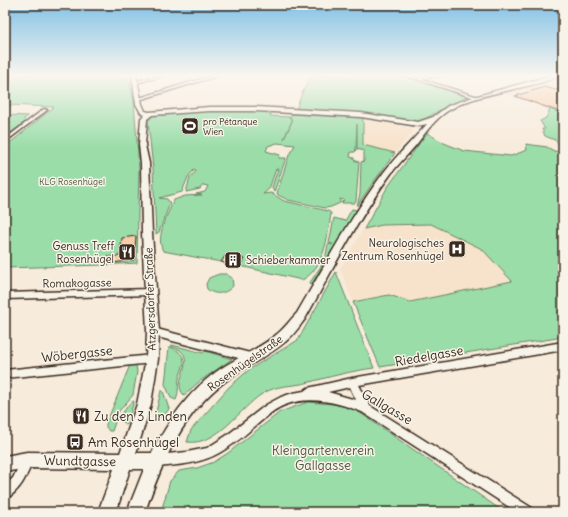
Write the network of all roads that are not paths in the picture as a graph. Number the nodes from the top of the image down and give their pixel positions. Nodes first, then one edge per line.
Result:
1 (147, 99) edge
2 (470, 99) edge
3 (139, 102) junction
4 (44, 110) dead end
5 (150, 114) junction
6 (437, 116) junction
7 (403, 122) junction
8 (142, 128) junction
9 (5, 141) edge
10 (405, 151) junction
11 (150, 292) junction
12 (5, 296) edge
13 (153, 331) junction
14 (563, 346) edge
15 (250, 357) junction
16 (152, 359) junction
17 (5, 374) edge
18 (352, 382) junction
19 (300, 396) junction
20 (366, 409) junction
21 (27, 460) junction
22 (125, 461) junction
23 (156, 461) junction
24 (5, 464) edge
25 (5, 493) edge
26 (107, 512) edge
27 (136, 512) edge
28 (528, 512) edge

1 - 3 street
2 - 6 main road, Rosenhügelstraße
3 - 5 main road
3 - 8 main road, Atzgersdorfer Straße
4 - 9 street
5 - 7 main road
5 - 8 main road
6 - 7 main road
6 - 10 main road, Rosenhügelstraße
7 - 10 main road
8 - 11 main road, Atzgersdorfer Straße
10 - 15 main road, Rosenhügelstraße
11 - 12 street, Romakogasse
11 - 13 main road, Atzgersdorfer Straße
13 - 15 street
13 - 16 main road, Atzgersdorfer Straße
14 - 18 street, Riedelgasse
15 - 23 main road, Rosenhügelstraße
16 - 17 street, Wöbergasse
16 - 22 main road, Atzgersdorfer Straße
18 - 19 street, Riedelgasse
18 - 20 street
19 - 20 street, Gallgasse
19 - 23 street, Gallgasse
20 - 28 street, Gallgasse
21 - 22 main road, Wundtgasse
21 - 24 main road, Wundtgasse
21 - 25 street
22 - 23 main road, Wundtgasse
22 - 26 main road, Atzgersdorfer Straße
23 - 27 main road

